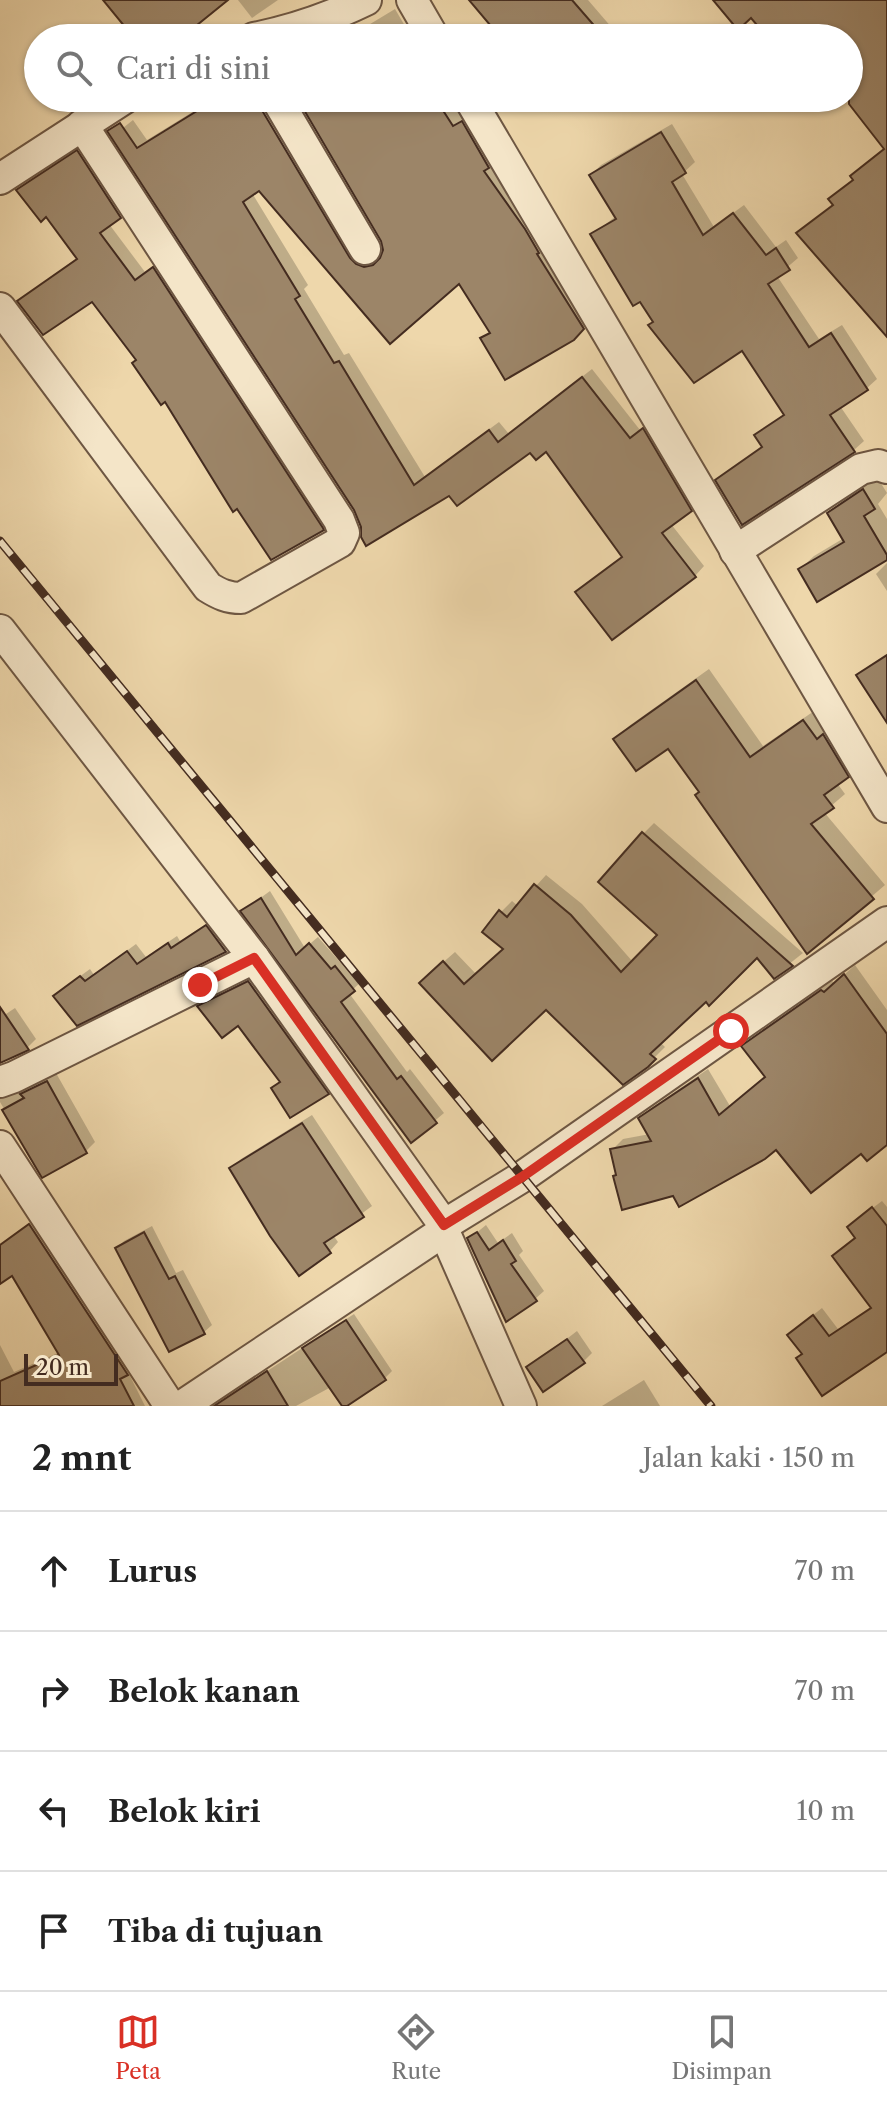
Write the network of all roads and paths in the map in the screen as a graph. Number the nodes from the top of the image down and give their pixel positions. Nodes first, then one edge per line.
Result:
1 (366, 0) edge
2 (412, 0) edge
3 (310, 24) edge
4 (426, 24) edge
5 (103, 112) edge
6 (284, 112) edge
7 (477, 112) edge
8 (82, 125) junction
9 (0, 179) edge
10 (365, 249) dead end
11 (0, 308) edge
12 (887, 468) edge
13 (735, 551) junction
14 (0, 630) edge
15 (887, 807) edge
16 (887, 922) edge
17 (254, 958) junction
18 (0, 1082) edge
19 (0, 1146) edge
20 (444, 1228) junction
21 (170, 1406) edge
22 (182, 1406) edge
23 (521, 1406) edge

1 - 3 street
2 - 4 street
5 - 8 street
6 - 10 street
7 - 13 street
8 - 9 street
8 - 11 street
12 - 13 street
13 - 15 street
14 - 17 street
16 - 20 street
17 - 18 street
17 - 20 street
19 - 21 street
20 - 22 street
20 - 23 street

